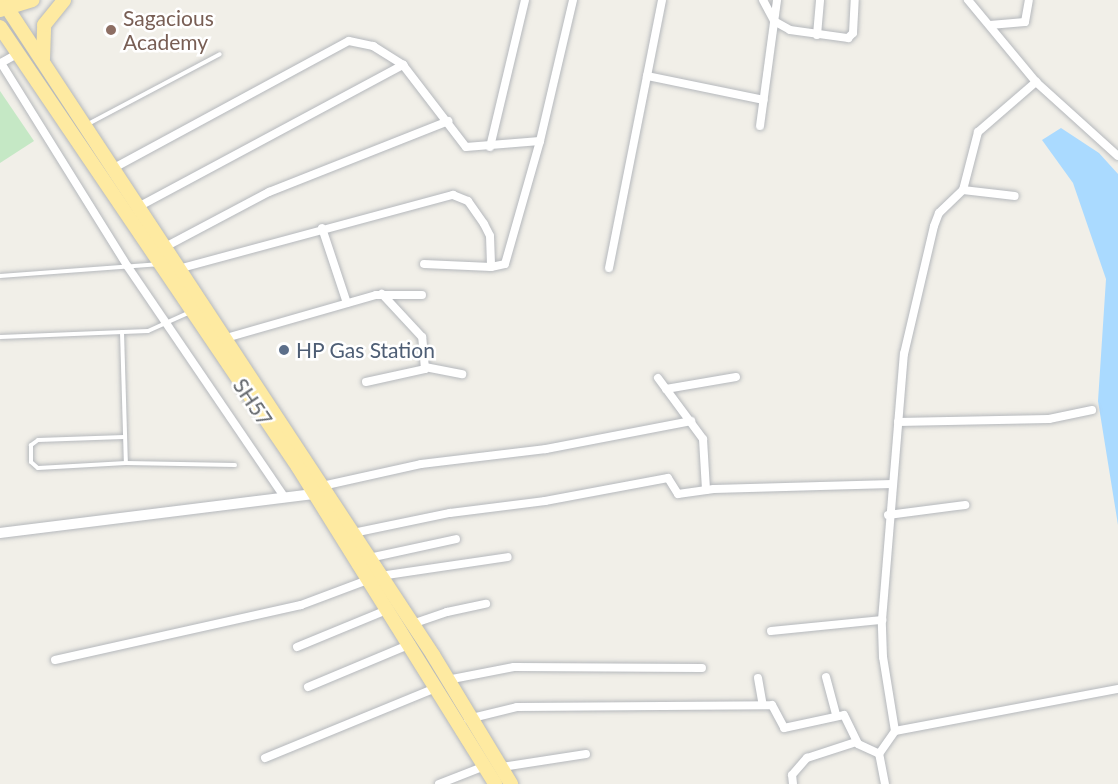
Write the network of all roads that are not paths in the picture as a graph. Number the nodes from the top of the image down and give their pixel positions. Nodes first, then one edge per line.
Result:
1 (32, 0) edge
2 (64, 0) edge
3 (525, 0) edge
4 (573, 0) edge
5 (662, 0) edge
6 (763, 0) edge
7 (777, 0) edge
8 (820, 0) edge
9 (855, 0) edge
10 (968, 0) edge
11 (1029, 0) edge
12 (3, 6) edge
13 (774, 21) junction
14 (990, 26) junction
15 (0, 27) edge
16 (817, 35) junction
17 (4, 37) edge
18 (17, 54) junction
19 (220, 54) dead end
20 (43, 63) junction
21 (403, 65) junction
22 (647, 76) junction
23 (1036, 82) junction
24 (764, 100) junction
25 (448, 121) junction
26 (84, 126) junction
27 (760, 126) dead end
28 (540, 141) junction
29 (490, 147) junction
30 (1118, 156) edge
31 (114, 172) junction
32 (103, 182) junction
33 (963, 190) junction
34 (1015, 196) dead end
35 (138, 207) junction
36 (322, 228) junction
37 (165, 247) junction
38 (159, 264) junction
39 (424, 264) dead end
40 (128, 267) junction
41 (491, 267) junction
42 (609, 268) dead end
43 (177, 269) junction
44 (0, 276) edge
45 (382, 294) junction
46 (422, 295) dead end
47 (347, 303) junction
48 (191, 312) junction
49 (205, 320) junction
50 (168, 323) junction
51 (122, 332) junction
52 (0, 337) edge
53 (226, 338) junction
54 (425, 368) junction
55 (462, 374) dead end
56 (736, 377) dead end
57 (658, 378) dead end
58 (366, 382) dead end
59 (666, 388) junction
60 (1092, 410) dead end
61 (691, 421) junction
62 (898, 422) junction
63 (124, 437) junction
64 (126, 463) junction
65 (235, 465) dead end
66 (892, 484) junction
67 (318, 490) junction
68 (706, 490) junction
69 (285, 498) junction
70 (965, 506) dead end
71 (888, 515) junction
72 (0, 532) edge
73 (353, 533) junction
74 (456, 539) dead end
75 (508, 557) dead end
76 (369, 558) junction
77 (375, 577) junction
78 (486, 604) dead end
79 (389, 609) junction
80 (882, 620) junction
81 (412, 624) junction
82 (771, 631) dead end
83 (411, 644) junction
84 (297, 647) dead end
85 (55, 660) dead end
86 (702, 668) dead end
87 (826, 677) dead end
88 (758, 678) dead end
89 (443, 683) junction
90 (308, 687) dead end
91 (1118, 689) edge
92 (764, 705) junction
93 (836, 714) junction
94 (465, 721) junction
95 (895, 731) junction
96 (856, 742) junction
97 (586, 754) dead end
98 (879, 754) junction
99 (265, 758) dead end
100 (485, 766) junction
101 (501, 767) junction
102 (439, 784) edge
103 (495, 784) edge
104 (511, 784) edge
105 (793, 784) edge
106 (885, 784) edge

1 - 12 highway
2 - 20 highway
3 - 29 street
4 - 28 street
5 - 22 street
6 - 13 street
7 - 13 street
8 - 16 street
9 - 16 street
10 - 14 street
11 - 14 street
12 - 20 highway
13 - 16 street
13 - 24 street
14 - 23 street
15 - 17 highway, SH57
17 - 18 highway, SH57
18 - 32 highway, SH57
18 - 40 street
19 - 26 lane
20 - 26 highway
21 - 25 street
21 - 31 street
21 - 35 street
22 - 24 street
22 - 42 street
23 - 30 street
23 - 33 street
24 - 27 street
25 - 29 street
25 - 37 street
26 - 31 highway
28 - 29 street
28 - 41 street
31 - 32 highway
31 - 35 highway
32 - 38 highway, SH57
33 - 34 street
33 - 62 street
35 - 37 highway
36 - 41 street
36 - 43 street
36 - 47 street
37 - 43 highway
38 - 40 lane
38 - 48 highway, SH57
39 - 41 street
40 - 44 lane
40 - 50 street
43 - 49 highway
45 - 46 street
45 - 47 street
45 - 54 street
47 - 53 street
48 - 49 highway, SH57
48 - 50 lane
49 - 53 highway
49 - 67 highway, SH57
50 - 51 lane
50 - 69 street
51 - 52 lane
51 - 63 lane
53 - 67 highway
54 - 55 street
54 - 58 street
56 - 59 street
57 - 59 street
59 - 61 street
60 - 62 street
61 - 67 street
61 - 68 street
62 - 66 street
63 - 64 lane
63 - 64 lane
64 - 65 lane
66 - 68 street
66 - 71 street
67 - 69 street
67 - 73 highway
67 - 77 highway, SH57
68 - 73 street
69 - 72 street
70 - 71 street
71 - 80 street
73 - 76 highway
74 - 76 street
75 - 77 street
76 - 77 highway
77 - 79 highway, SH57
77 - 81 highway
77 - 85 street
78 - 81 street
79 - 83 highway, SH57
79 - 84 street
80 - 82 street
80 - 95 street
81 - 89 highway
83 - 89 highway, SH57
83 - 90 street
86 - 89 street
87 - 93 street
88 - 92 street
89 - 94 highway
89 - 99 street
91 - 95 street
92 - 93 street
92 - 94 street
93 - 96 street
94 - 100 highway
94 - 101 highway
95 - 98 street
96 - 98 street
96 - 105 street
97 - 101 street
98 - 106 street
100 - 102 street
100 - 103 highway
101 - 104 highway

